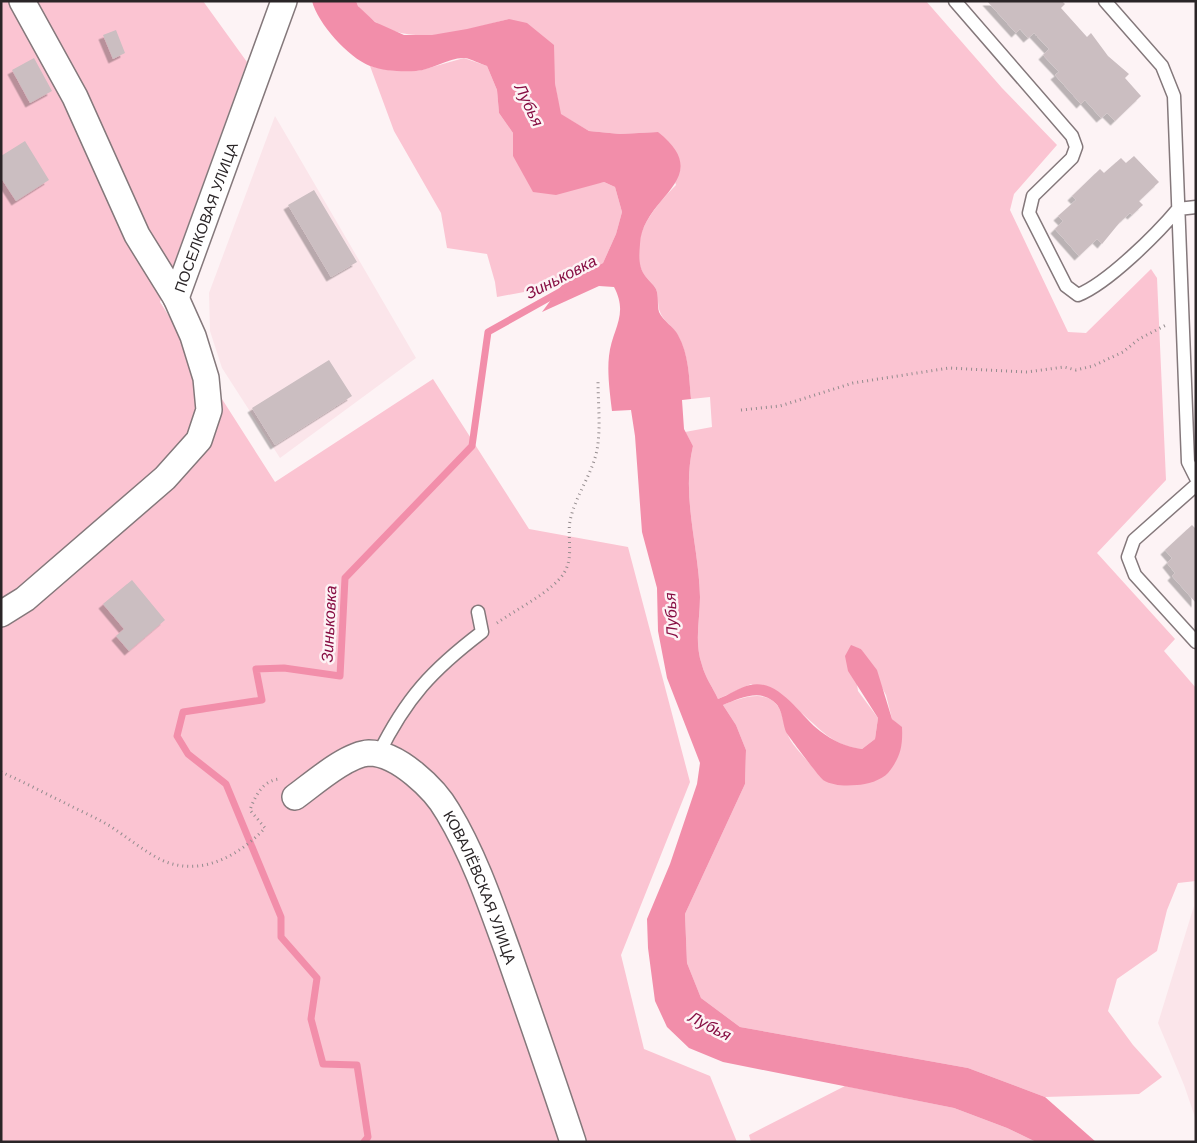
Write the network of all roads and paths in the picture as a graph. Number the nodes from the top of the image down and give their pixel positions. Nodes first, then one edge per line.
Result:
1 (22, 1) edge
2 (284, 1) edge
3 (956, 1) edge
4 (1105, 1) edge
5 (1196, 207) edge
6 (1178, 209) junction
7 (176, 298) junction
8 (1196, 316) edge
9 (1183, 317) junction
10 (1190, 378) edge
11 (598, 382) dead end
12 (741, 410) dead end
13 (1196, 478) edge
14 (1196, 484) edge
15 (478, 612) dead end
16 (1, 614) edge
17 (482, 632) junction
18 (1196, 642) edge
19 (378, 755) junction
20 (1, 772) edge
21 (299, 794) joint
22 (573, 1142) edge

1 - 7 street
2 - 7 street, ПОСЕЛКОВАЯ УЛИЦА
3 - 6 lane
4 - 6 lane
5 - 6 lane
6 - 9 lane
7 - 16 street, ПОСЕЛКОВАЯ УЛИЦА
8 - 9 lane
9 - 10 lane
9 - 12 path
10 - 13 lane
11 - 17 path
14 - 18 lane
15 - 17 lane
17 - 19 lane
19 - 21 street, КОВАЛЁВСКАЯ УЛИЦА
19 - 22 street, КОВАЛЁВСКАЯ УЛИЦА
20 - 21 path

